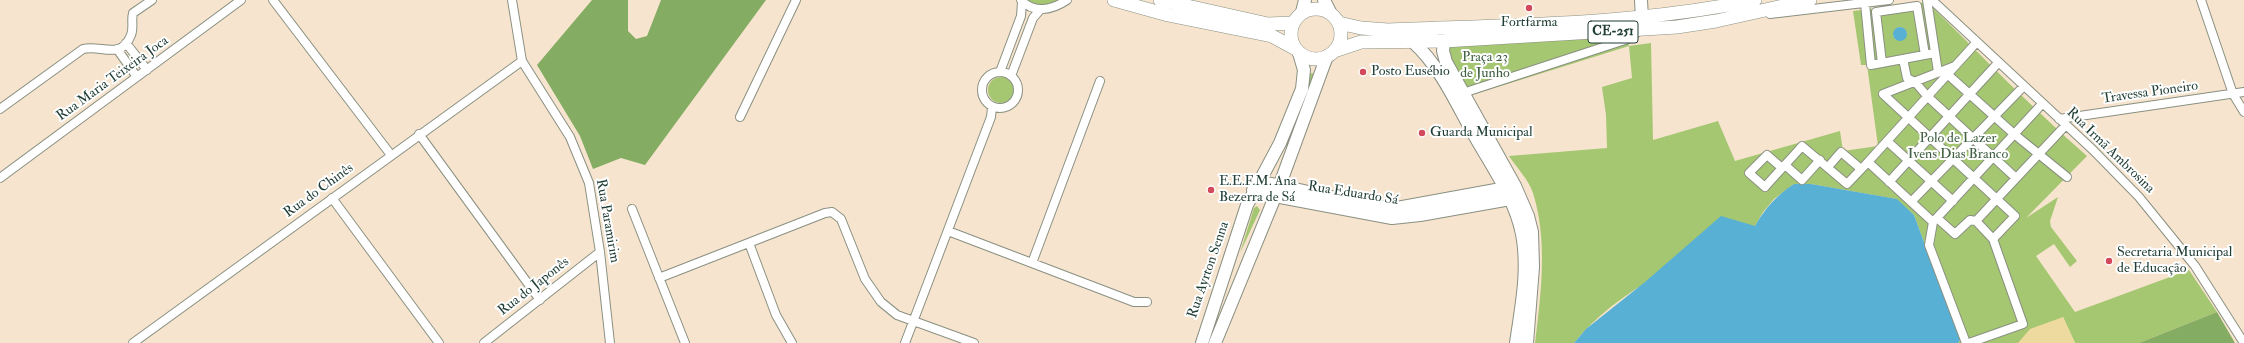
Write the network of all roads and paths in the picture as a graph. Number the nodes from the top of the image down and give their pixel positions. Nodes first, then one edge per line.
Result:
1 (152, 0) edge
2 (242, 0) edge
3 (273, 0) edge
4 (512, 0) edge
5 (796, 0) edge
6 (1066, 0) edge
7 (1114, 0) edge
8 (1160, 0) edge
9 (1324, 0) edge
10 (1641, 0) edge
11 (1755, 0) edge
12 (1810, 0) edge
13 (1889, 0) edge
14 (1927, 0) edge
15 (1932, 0) edge
16 (2201, 0) edge
17 (1021, 1) edge
18 (1858, 2) edge
19 (1875, 2) junction
20 (1916, 3) edge
21 (1303, 6) edge
22 (1040, 10) junction
23 (1330, 12) junction
24 (1876, 12) junction
25 (1747, 15) junction
26 (1293, 23) junction
27 (1339, 23) junction
28 (1640, 24) junction
29 (1016, 29) junction
30 (1027, 34) junction
31 (1444, 41) junction
32 (1413, 42) junction
33 (126, 43) junction
34 (1976, 43) junction
35 (117, 49) junction
36 (1297, 51) junction
37 (1935, 53) junction
38 (1331, 54) junction
39 (1924, 55) junction
40 (1903, 59) junction
41 (522, 61) junction
42 (1882, 63) junction
43 (1998, 63) junction
44 (147, 70) junction
45 (1000, 72) junction
46 (1943, 73) junction
47 (1011, 76) junction
48 (137, 77) junction
49 (1100, 81) dead end
50 (1915, 82) junction
51 (2023, 87) junction
52 (2244, 92) edge
53 (1971, 93) junction
54 (2233, 94) junction
55 (1466, 95) junction
56 (1928, 97) junction
57 (2042, 104) junction
58 (992, 106) junction
59 (0, 109) edge
60 (2244, 112) edge
61 (1996, 115) junction
62 (1949, 116) junction
63 (740, 117) dead end
64 (1908, 119) junction
65 (2059, 119) junction
66 (2065, 126) junction
67 (419, 134) junction
68 (2014, 134) junction
69 (1974, 137) junction
70 (1929, 138) junction
71 (1887, 141) junction
72 (2038, 154) junction
73 (391, 155) junction
74 (1994, 156) junction
75 (1952, 159) junction
76 (1820, 160) junction
77 (1908, 161) junction
78 (1868, 162) junction
79 (1828, 167) junction
80 (1861, 169) junction
81 (2067, 177) dead end
82 (0, 178) edge
83 (1973, 178) junction
84 (2016, 178) junction
85 (1889, 182) junction
86 (1931, 182) junction
87 (1256, 185) junction
88 (1277, 191) junction
89 (1512, 192) junction
90 (332, 198) junction
91 (1996, 199) junction
92 (1953, 201) junction
93 (1911, 202) junction
94 (632, 209) dead end
95 (1935, 220) junction
96 (1976, 220) junction
97 (948, 231) junction
98 (1993, 238) junction
99 (749, 243) junction
100 (600, 252) junction
101 (1032, 263) junction
102 (659, 278) junction
103 (540, 300) junction
104 (1147, 302) dead end
105 (914, 320) junction
106 (133, 343) edge
107 (438, 343) edge
108 (484, 343) edge
109 (610, 343) edge
110 (685, 343) edge
111 (792, 343) edge
112 (905, 343) edge
113 (974, 343) edge
114 (1202, 343) edge
115 (1215, 343) edge
116 (1516, 343) edge
117 (1527, 343) edge
118 (1966, 343) edge
119 (1969, 343) edge
120 (2244, 343) edge

1 - 33 street
2 - 44 street, Rua Maria Teixeira Joca
3 - 73 street
4 - 41 street, Rua Paramirim
5 - 63 street
6 - 22 street
7 - 36 main road
8 - 26 main road
9 - 23 street
10 - 28 street
11 - 28 main road, CE-251
12 - 25 main road, CE-251
13 - 19 street
14 - 37 street
15 - 34 street, Rua Irmã Ambrosina
16 - 54 street
17 - 22 street
17 - 29 street
18 - 19 street
18 - 25 street
18 - 42 street
19 - 24 street
20 - 24 street
20 - 39 street
21 - 23 main road
21 - 26 main road
22 - 30 street
23 - 27 main road
24 - 42 street
25 - 28 main road, CE-251
26 - 36 main road
27 - 28 main road, CE-251
27 - 38 main road
28 - 31 main road, CE-251
28 - 55 street
29 - 30 street
29 - 45 street
30 - 47 street
31 - 32 main road, CE-251
31 - 55 street
32 - 38 main road, CE-251
32 - 89 street
33 - 35 street
33 - 44 street
34 - 43 street, Rua Irmã Ambrosina
34 - 46 street
35 - 48 street
35 - 59 street
36 - 38 main road, CE-251
36 - 87 street, Rua Ayrton Senna
37 - 39 street
37 - 46 street
38 - 88 street, Rua Ayrton Senna
39 - 40 street
40 - 42 street
40 - 50 street
41 - 67 street, Rua do Chinês
41 - 100 street, Rua Paramirim
43 - 51 street, Rua Irmã Ambrosina
43 - 53 street
44 - 48 street, Rua Maria Teixeira Joca
45 - 47 street
45 - 58 street
46 - 50 street
46 - 53 street
46 - 56 street
47 - 58 street
48 - 82 street, Rua Maria Teixeira Joca
49 - 101 street
50 - 56 street
50 - 64 street
51 - 57 street, Rua Irmã Ambrosina
51 - 61 street
52 - 54 street, Travessa Pioneiro
53 - 61 street
53 - 62 street
54 - 60 street
54 - 65 street, Travessa Pioneiro
55 - 89 street
56 - 62 street
56 - 64 street
57 - 65 street, Rua Irmã Ambrosina
57 - 68 street
58 - 97 street
61 - 68 street
61 - 69 street
62 - 69 street
62 - 70 street
64 - 70 street
64 - 71 street
65 - 66 street, Rua Irmã Ambrosina
66 - 72 street
66 - 120 street, Rua Irmã Ambrosina
67 - 73 street, Rua do Chinês
67 - 103 street
68 - 72 street
68 - 74 street
69 - 74 street
69 - 75 street
70 - 75 street
70 - 77 street
71 - 77 street
71 - 78 street
72 - 81 street
72 - 84 street
73 - 90 street, Rua do Chinês
74 - 83 street
74 - 84 street
75 - 83 street
75 - 86 street
76 - 76 street
76 - 79 street
77 - 85 street
77 - 86 street
78 - 80 street
78 - 85 street
79 - 80 street
79 - 80 street
83 - 91 street
83 - 92 street
84 - 91 street
85 - 93 street
86 - 92 street
86 - 93 street
87 - 88 street, Rua Eduardo Sá
87 - 114 street, Rua Ayrton Senna
88 - 89 street, Rua Eduardo Sá
88 - 115 street, Rua Ayrton Senna
89 - 116 street
89 - 117 street
90 - 106 street, Rua do Chinês
90 - 107 street
91 - 96 street
91 - 98 street
92 - 95 street
93 - 95 street
94 - 102 street
95 - 96 street
95 - 118 street
96 - 98 street
97 - 101 street
97 - 105 street
98 - 119 street
99 - 102 street
99 - 105 street
99 - 111 street
100 - 103 street, Rua do Japonês
100 - 109 street, Rua Paramirim
101 - 104 street
102 - 110 street
103 - 108 street, Rua do Japonês
105 - 112 street
105 - 113 street

